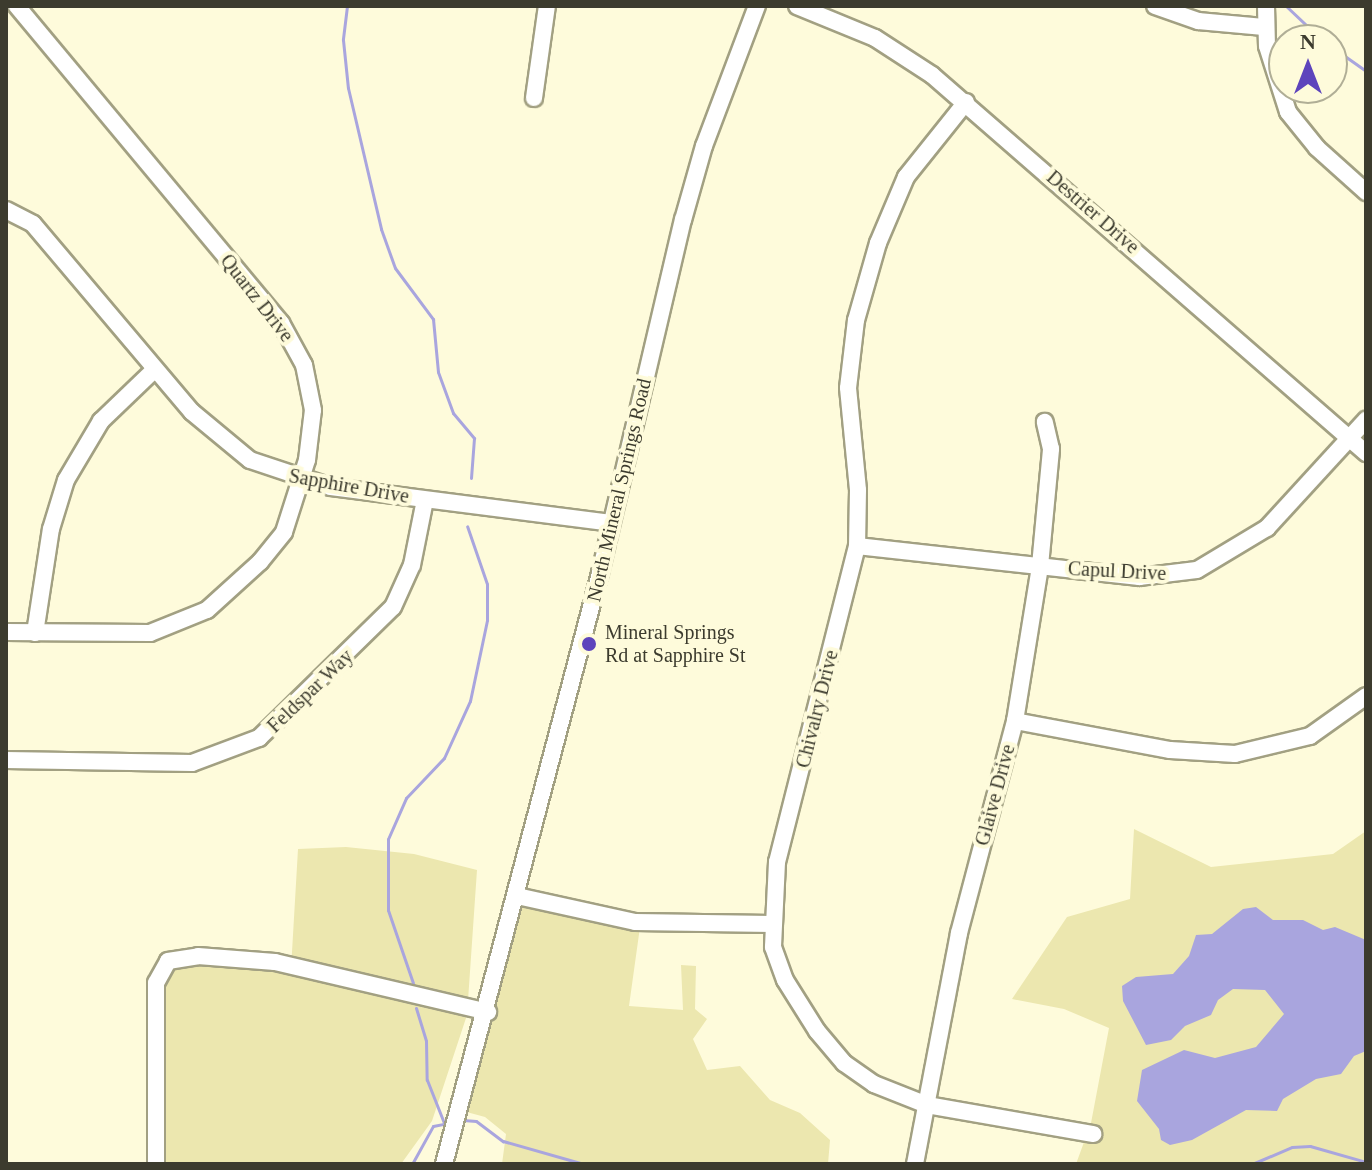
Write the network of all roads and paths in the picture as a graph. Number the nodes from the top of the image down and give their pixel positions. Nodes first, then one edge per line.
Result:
1 (17, 6) edge
2 (547, 6) edge
3 (757, 6) edge
4 (797, 6) edge
5 (1155, 6) edge
6 (1266, 6) edge
7 (1264, 27) junction
8 (534, 98) dead end
9 (966, 102) junction
10 (1366, 192) edge
11 (6, 210) edge
12 (154, 370) junction
13 (1366, 420) edge
14 (1045, 422) dead end
15 (1350, 439) junction
16 (1366, 453) edge
17 (302, 480) junction
18 (425, 500) junction
19 (611, 523) junction
20 (857, 546) junction
21 (1040, 566) junction
22 (6, 632) edge
23 (35, 633) junction
24 (1366, 696) edge
25 (1015, 721) junction
26 (6, 760) edge
27 (517, 896) junction
28 (772, 924) junction
29 (488, 1012) junction
30 (927, 1105) junction
31 (1093, 1134) dead end
32 (156, 1164) edge
33 (444, 1164) edge
34 (915, 1164) edge

1 - 17 street, Quartz Drive
2 - 8 street
3 - 19 street, North Mineral Springs Road
4 - 9 street, Destrier Drive
5 - 7 street
6 - 7 street
7 - 10 street
9 - 15 street, Destrier Drive
9 - 20 street, Chivalry Drive
11 - 12 street, Sapphire Drive
12 - 17 street, Sapphire Drive
12 - 23 street
13 - 15 street, Capul Drive
14 - 21 street, Glaive Drive
15 - 16 street, Destrier Drive
15 - 21 street, Capul Drive
17 - 18 street, Sapphire Drive
17 - 23 street, Quartz Drive
18 - 19 street, Sapphire Drive
18 - 26 street, Feldspar Way
19 - 27 street, North Mineral Springs Road
20 - 21 street, Capul Drive
20 - 28 street, Chivalry Drive
21 - 25 street, Glaive Drive
22 - 23 street, Quartz Drive
24 - 25 street
25 - 30 street, Glaive Drive
27 - 28 street
27 - 29 street, North Mineral Springs Road
28 - 30 street, Chivalry Drive
29 - 32 street
29 - 33 street, North Mineral Springs Road
30 - 31 street, Chivalry Drive
30 - 34 street, Glaive Drive

